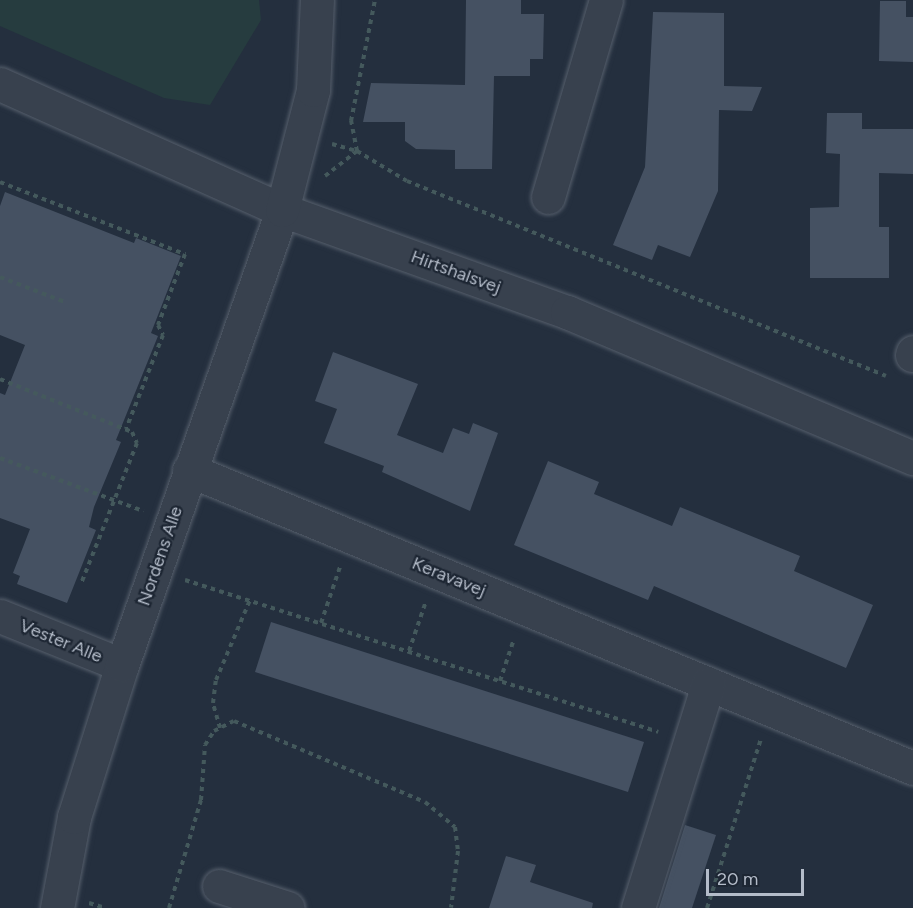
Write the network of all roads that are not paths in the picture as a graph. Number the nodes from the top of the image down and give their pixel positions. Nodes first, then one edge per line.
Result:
1 (317, 0) edge
2 (606, 0) edge
3 (0, 84) edge
4 (548, 197) dead end
5 (282, 210) junction
6 (913, 458) edge
7 (189, 470) junction
8 (0, 616) edge
9 (122, 665) junction
10 (708, 684) junction
11 (913, 768) edge
12 (219, 886) dead end
13 (57, 908) edge
14 (288, 908) edge
15 (638, 908) edge

1 - 5 street, Nordens Alle
2 - 4 street
3 - 5 street, Hirtshalsvej
5 - 6 street, Hirtshalsvej
5 - 7 street, Nordens Alle
7 - 9 street, Nordens Alle
7 - 10 street, Keravavej
8 - 9 street, Vester Alle
9 - 13 street, Nordens Alle
10 - 11 street, Keravavej
10 - 15 street
12 - 14 street

